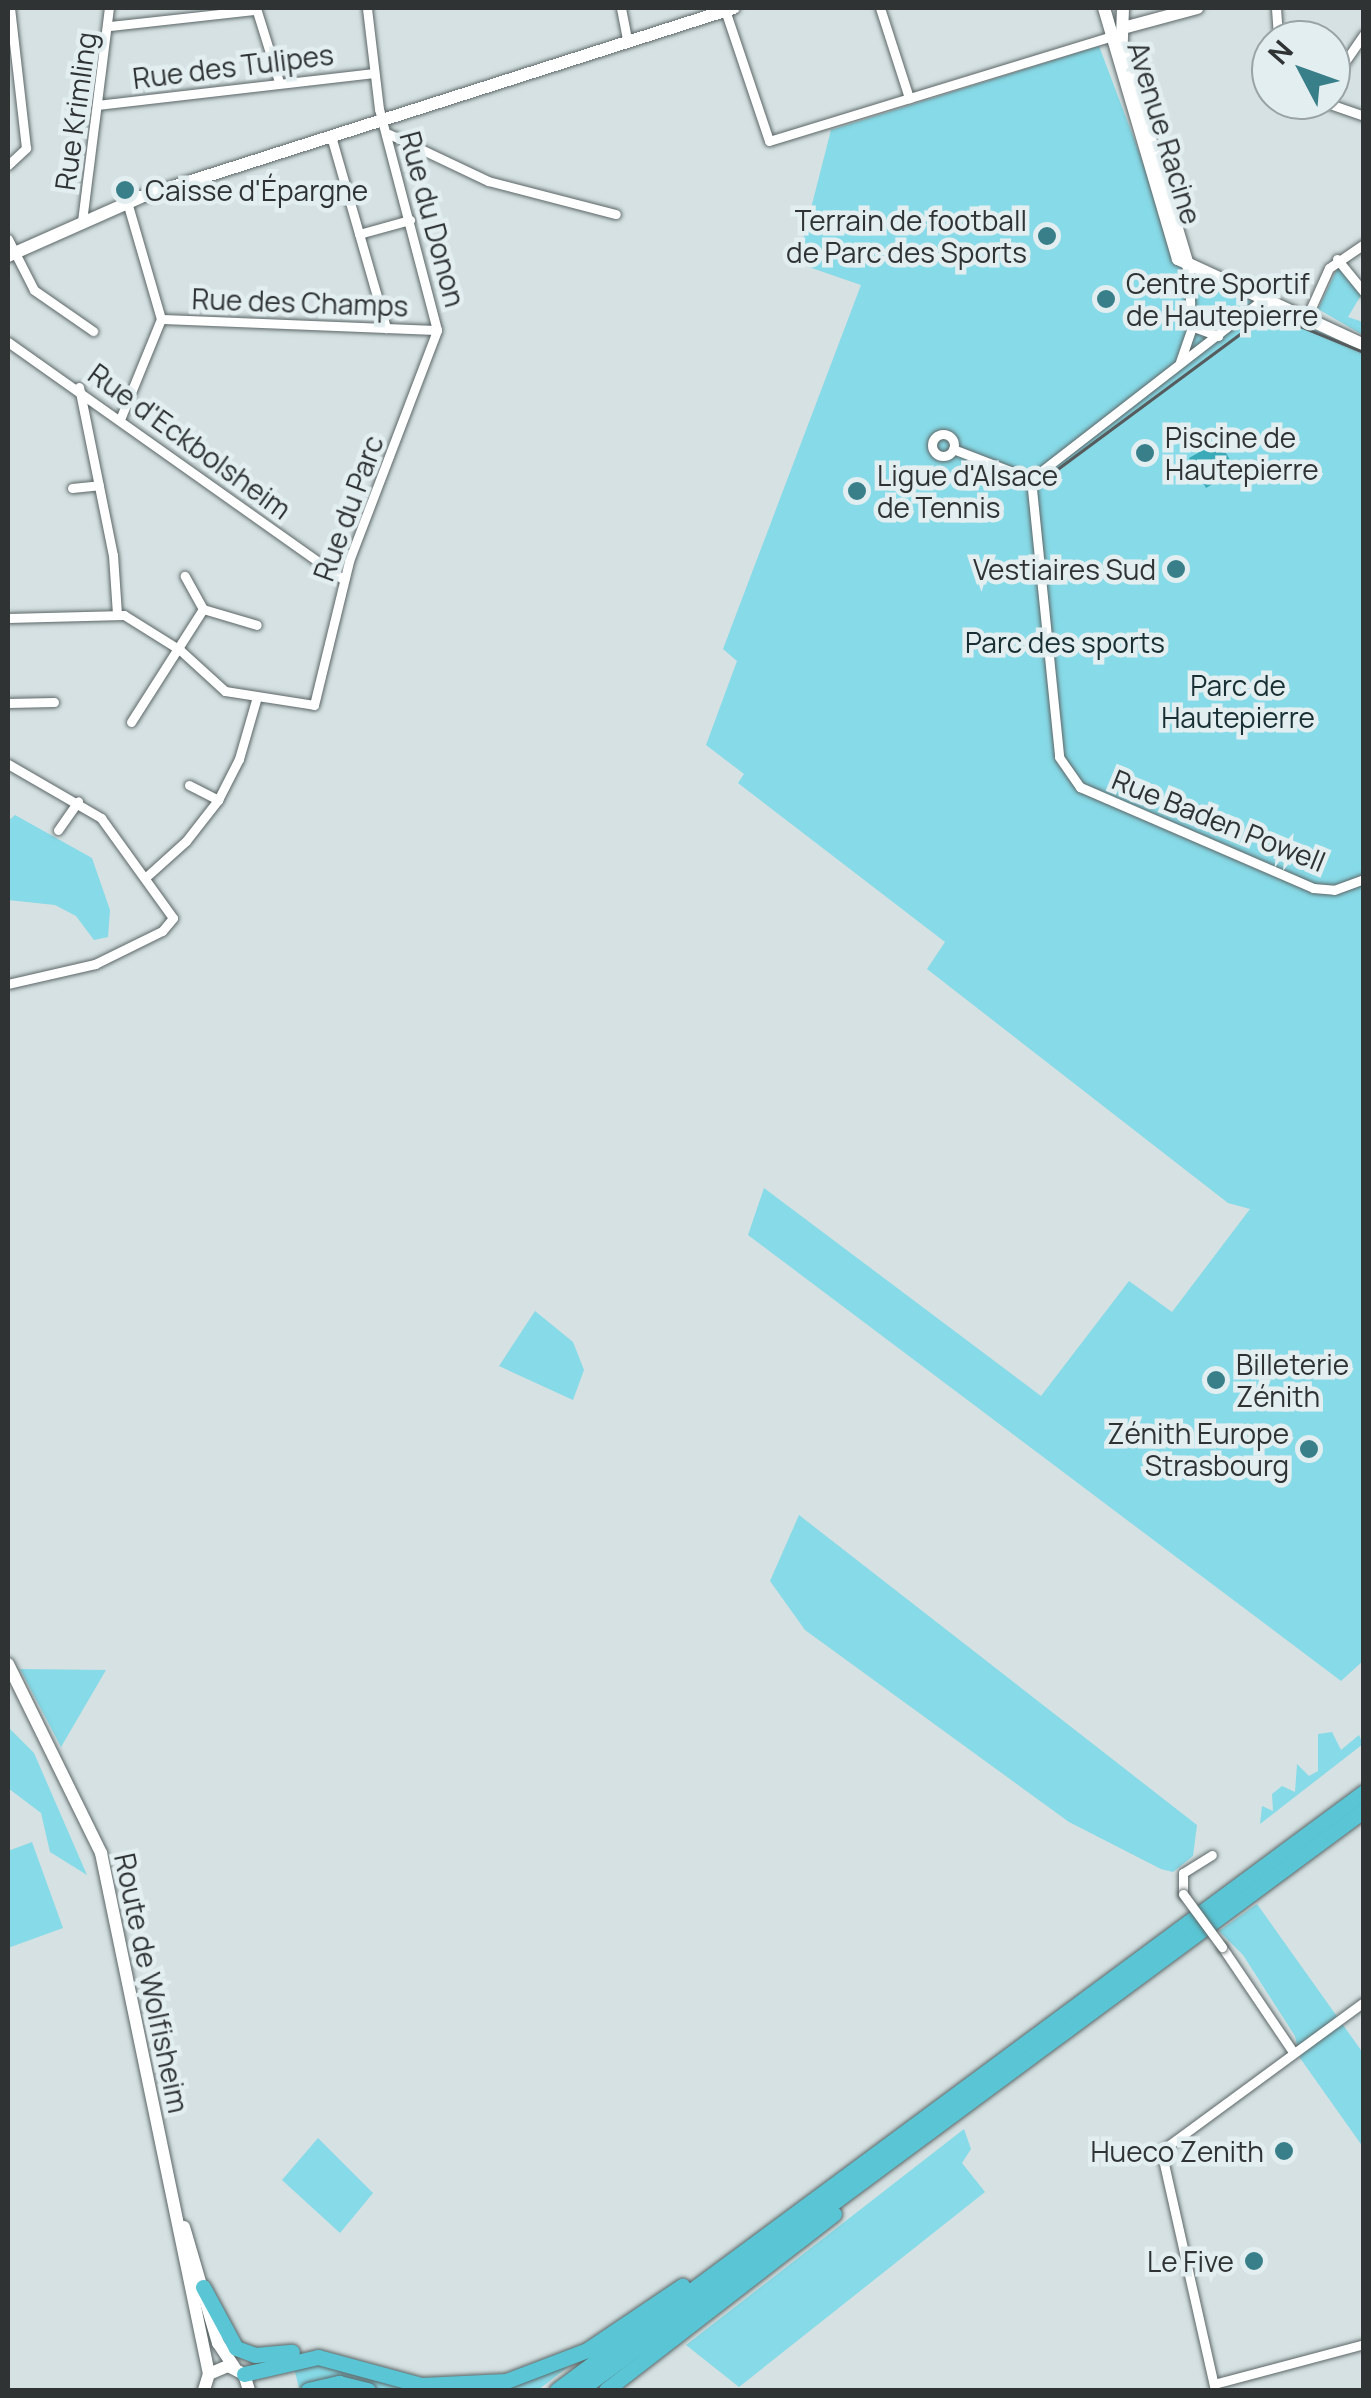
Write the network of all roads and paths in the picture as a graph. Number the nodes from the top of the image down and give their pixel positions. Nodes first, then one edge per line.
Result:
1 (10, 8) edge
2 (110, 8) edge
3 (367, 8) edge
4 (621, 8) edge
5 (880, 8) edge
6 (1104, 8) edge
7 (1123, 8) edge
8 (1166, 8) edge
9 (1197, 8) edge
10 (256, 9) edge
11 (730, 9) edge
12 (110, 26) junction
13 (1123, 28) junction
14 (1110, 37) junction
15 (627, 40) junction
16 (374, 73) junction
17 (280, 82) junction
18 (909, 98) junction
19 (97, 105) junction
20 (383, 120) junction
21 (389, 134) junction
22 (330, 136) junction
23 (8, 165) edge
24 (127, 202) junction
25 (616, 214) dead end
26 (410, 220) junction
27 (82, 221) junction
28 (359, 234) junction
29 (1364, 244) edge
30 (10, 250) edge
31 (1337, 259) junction
32 (1188, 268) junction
33 (1364, 292) edge
34 (1262, 300) junction
35 (161, 319) junction
36 (1306, 319) junction
37 (1191, 326) junction
38 (386, 328) junction
39 (437, 330) junction
40 (93, 331) dead end
41 (1218, 336) junction
42 (8, 342) edge
43 (1364, 345) edge
44 (1179, 365) junction
45 (79, 388) junction
46 (122, 417) junction
47 (953, 449) dead end
48 (1030, 479) junction
49 (99, 485) junction
50 (72, 488) dead end
51 (185, 576) dead end
52 (344, 580) junction
53 (203, 609) junction
54 (117, 614) junction
55 (8, 618) edge
56 (256, 625) dead end
57 (180, 650) junction
58 (256, 700) junction
59 (54, 702) dead end
60 (8, 703) edge
61 (130, 722) dead end
62 (8, 764) edge
63 (189, 785) dead end
64 (218, 800) junction
65 (78, 801) junction
66 (58, 830) dead end
67 (146, 877) junction
68 (1364, 879) edge
69 (8, 984) edge
70 (8, 1664) edge
71 (1364, 1792) edge
72 (1364, 1810) edge
73 (1212, 1855) dead end
74 (1364, 2002) edge
75 (1293, 2052) junction
76 (980, 2094) junction
77 (842, 2179) junction
78 (178, 2211) junction
79 (202, 2287) junction
80 (1364, 2344) edge
81 (239, 2371) junction
82 (209, 2374) junction
83 (482, 2384) junction
84 (1214, 2387) edge
85 (204, 2390) edge
86 (249, 2390) edge
87 (308, 2390) edge
88 (368, 2390) edge
89 (558, 2390) edge
90 (580, 2390) edge
91 (609, 2390) edge

1 - 23 street
2 - 12 street, Rue Krimling
3 - 16 street, Rue du Donon
4 - 15 street
5 - 18 street
6 - 14 main road, Avenue Racine
7 - 13 main road, Avenue Racine
8 - 13 main road
9 - 13 main road
10 - 12 street
10 - 17 street
11 - 15 main road
11 - 18 street
12 - 19 street, Rue Krimling
13 - 14 main road
13 - 32 main road, Avenue Racine
14 - 18 street
14 - 32 main road, Avenue Racine
15 - 20 main road
16 - 17 street, Rue des Tulipes
16 - 20 street, Rue du Donon
17 - 19 street, Rue des Tulipes
19 - 27 street, Rue Krimling
20 - 21 street, Rue du Donon
20 - 22 main road
21 - 25 street
21 - 26 street, Rue du Donon
22 - 24 main road
22 - 28 street
24 - 27 main road
24 - 35 street
26 - 28 street
26 - 39 street, Rue du Donon
27 - 30 main road
28 - 38 street
29 - 31 street
30 - 40 street
31 - 33 street
31 - 36 street
32 - 34 main road, Avenue Racine
32 - 37 street
34 - 36 main road, Avenue Racine
34 - 41 street
35 - 38 street, Rue des Champs
35 - 46 street
36 - 43 main road, Avenue Racine
37 - 41 street
37 - 44 street
38 - 39 street, Rue des Champs
39 - 52 street, Rue du Parc
41 - 44 street
42 - 45 street, Rue d'Eckbolsheim
44 - 48 street
45 - 46 street, Rue d'Eckbolsheim
45 - 49 street
46 - 52 street, Rue d'Eckbolsheim
47 - 48 street
48 - 68 street, Rue Baden Powell
49 - 50 street
49 - 54 street
51 - 53 street
52 - 58 street, Rue du Parc
53 - 56 street
53 - 57 street
54 - 55 street
54 - 57 street
57 - 58 street
57 - 61 street
58 - 64 street
59 - 60 street
62 - 65 street
63 - 64 street
64 - 67 street
65 - 66 street
65 - 67 street
67 - 69 street
70 - 78 main road, Route de Wolfisheim
71 - 77 highway
72 - 76 highway
73 - 75 street, bridge
74 - 75 street
75 - 84 street
76 - 90 highway
76 - 91 highway
77 - 83 highway
77 - 89 highway
78 - 79 main road, Route de Wolfisheim
78 - 82 main road, Route de Wolfisheim
79 - 81 main road, Route de Wolfisheim
79 - 83 highway
80 - 84 street
81 - 82 main road
81 - 83 highway
81 - 86 main road, Route de Wolfisheim
82 - 85 main road
87 - 88 highway

